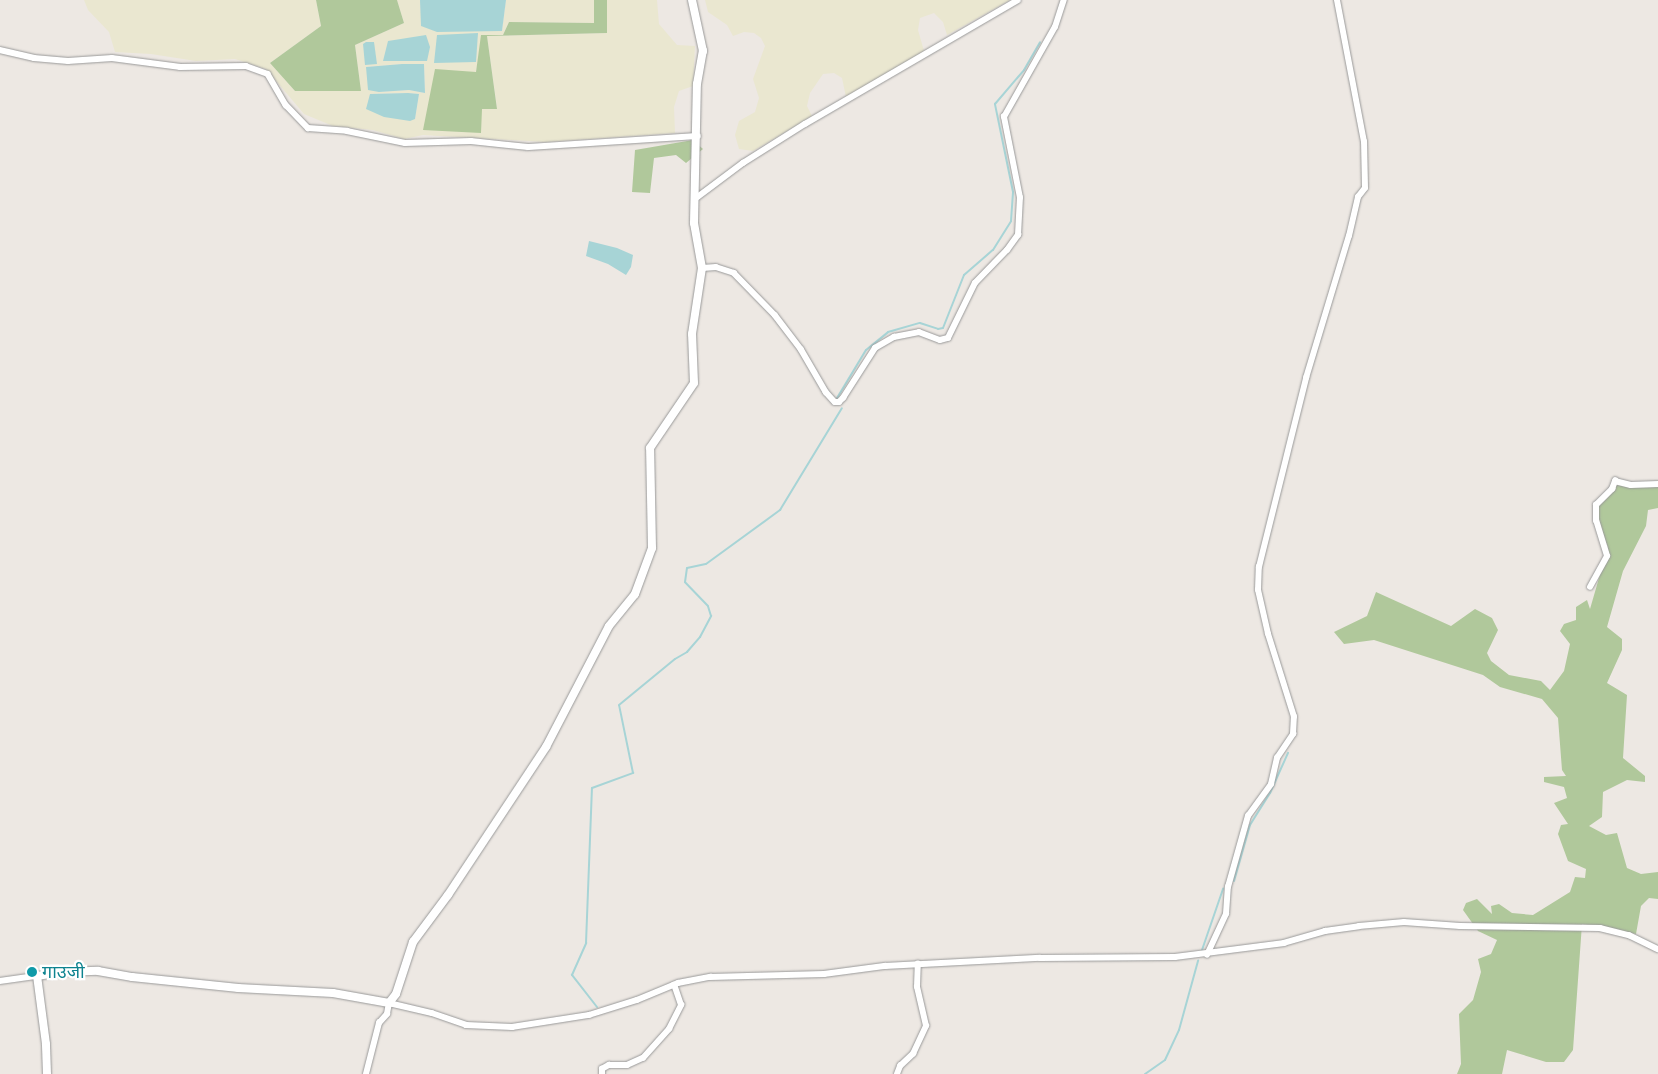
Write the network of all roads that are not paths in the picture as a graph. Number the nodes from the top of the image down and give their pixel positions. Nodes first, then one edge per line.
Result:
1 (692, 0) edge
2 (1018, 0) edge
3 (1064, 0) edge
4 (1338, 0) edge
5 (0, 50) edge
6 (698, 136) junction
7 (695, 199) junction
8 (702, 268) junction
9 (1658, 484) edge
10 (1590, 587) dead end
11 (1658, 949) edge
12 (1207, 954) junction
13 (918, 964) junction
14 (37, 976) junction
15 (0, 981) edge
16 (674, 986) junction
17 (389, 1003) junction
18 (47, 1074) edge
19 (366, 1074) edge
20 (602, 1074) edge
21 (897, 1074) edge

1 - 6 street
2 - 7 street
3 - 8 street
4 - 12 street
5 - 6 street
6 - 7 street
7 - 8 street
8 - 17 street
9 - 10 street
11 - 12 street
12 - 13 street
13 - 16 street
13 - 21 street
14 - 15 street
14 - 17 street
14 - 18 street
16 - 17 street
16 - 20 street
17 - 19 street

